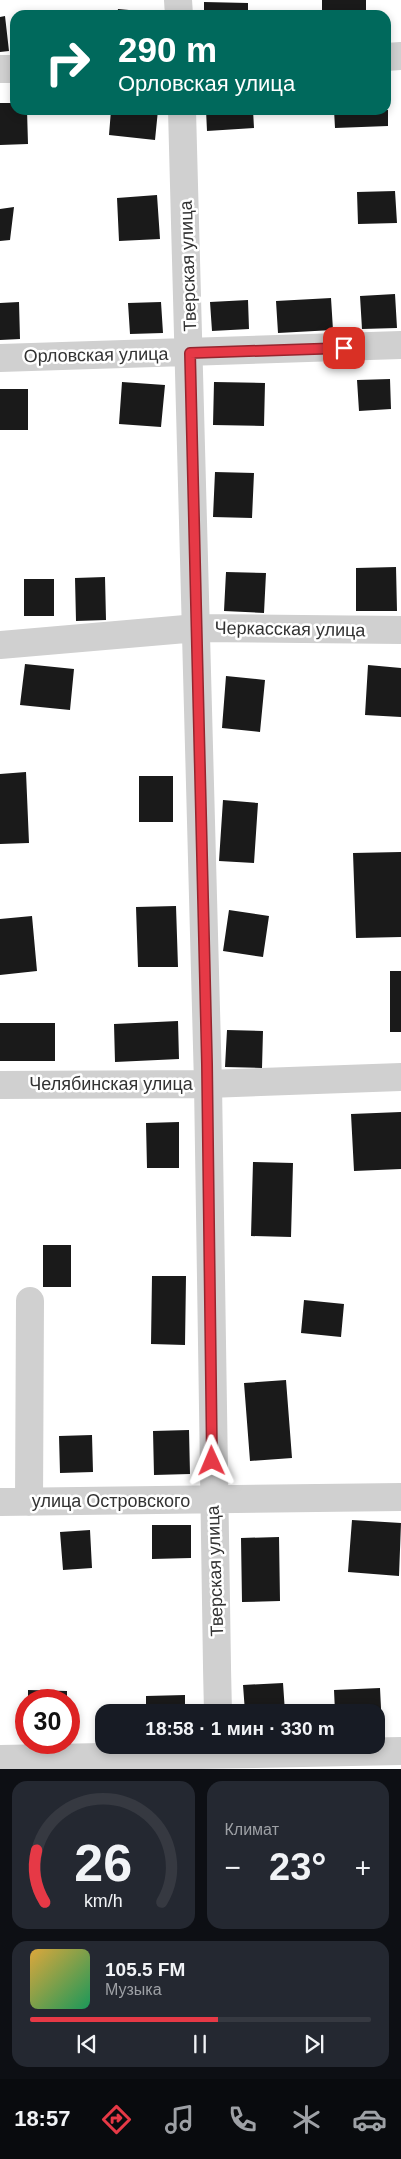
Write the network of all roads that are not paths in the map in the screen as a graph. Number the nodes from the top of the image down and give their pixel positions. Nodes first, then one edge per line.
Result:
1 (182, 115) edge
2 (401, 346) edge
3 (190, 353) junction
4 (0, 358) edge
5 (197, 628) junction
6 (401, 630) edge
7 (0, 645) edge
8 (401, 1077) edge
9 (208, 1084) junction
10 (0, 1085) edge
11 (30, 1301) dead end
12 (401, 1497) edge
13 (213, 1501) junction
14 (0, 1502) edge
15 (29, 1502) junction
16 (218, 1704) edge
17 (401, 1751) edge
18 (219, 1756) edge
19 (0, 1759) edge
20 (359, 1760) edge

1 - 3 street, Тверская улица
2 - 3 street, Орловская улица
3 - 4 street, Орловская улица
3 - 5 street, Тверская улица
5 - 6 street, Черкасская улица
5 - 7 street, Черкасская улица
5 - 9 street, Тверская улица
8 - 9 street, Челябинская улица
9 - 10 street, Челябинская улица
9 - 13 street, Тверская улица
11 - 15 street
12 - 13 street, улица Островского
13 - 15 street, улица Островского
13 - 16 street, Тверская улица
14 - 15 street, улица Островского
17 - 20 street
18 - 19 street
18 - 20 street

